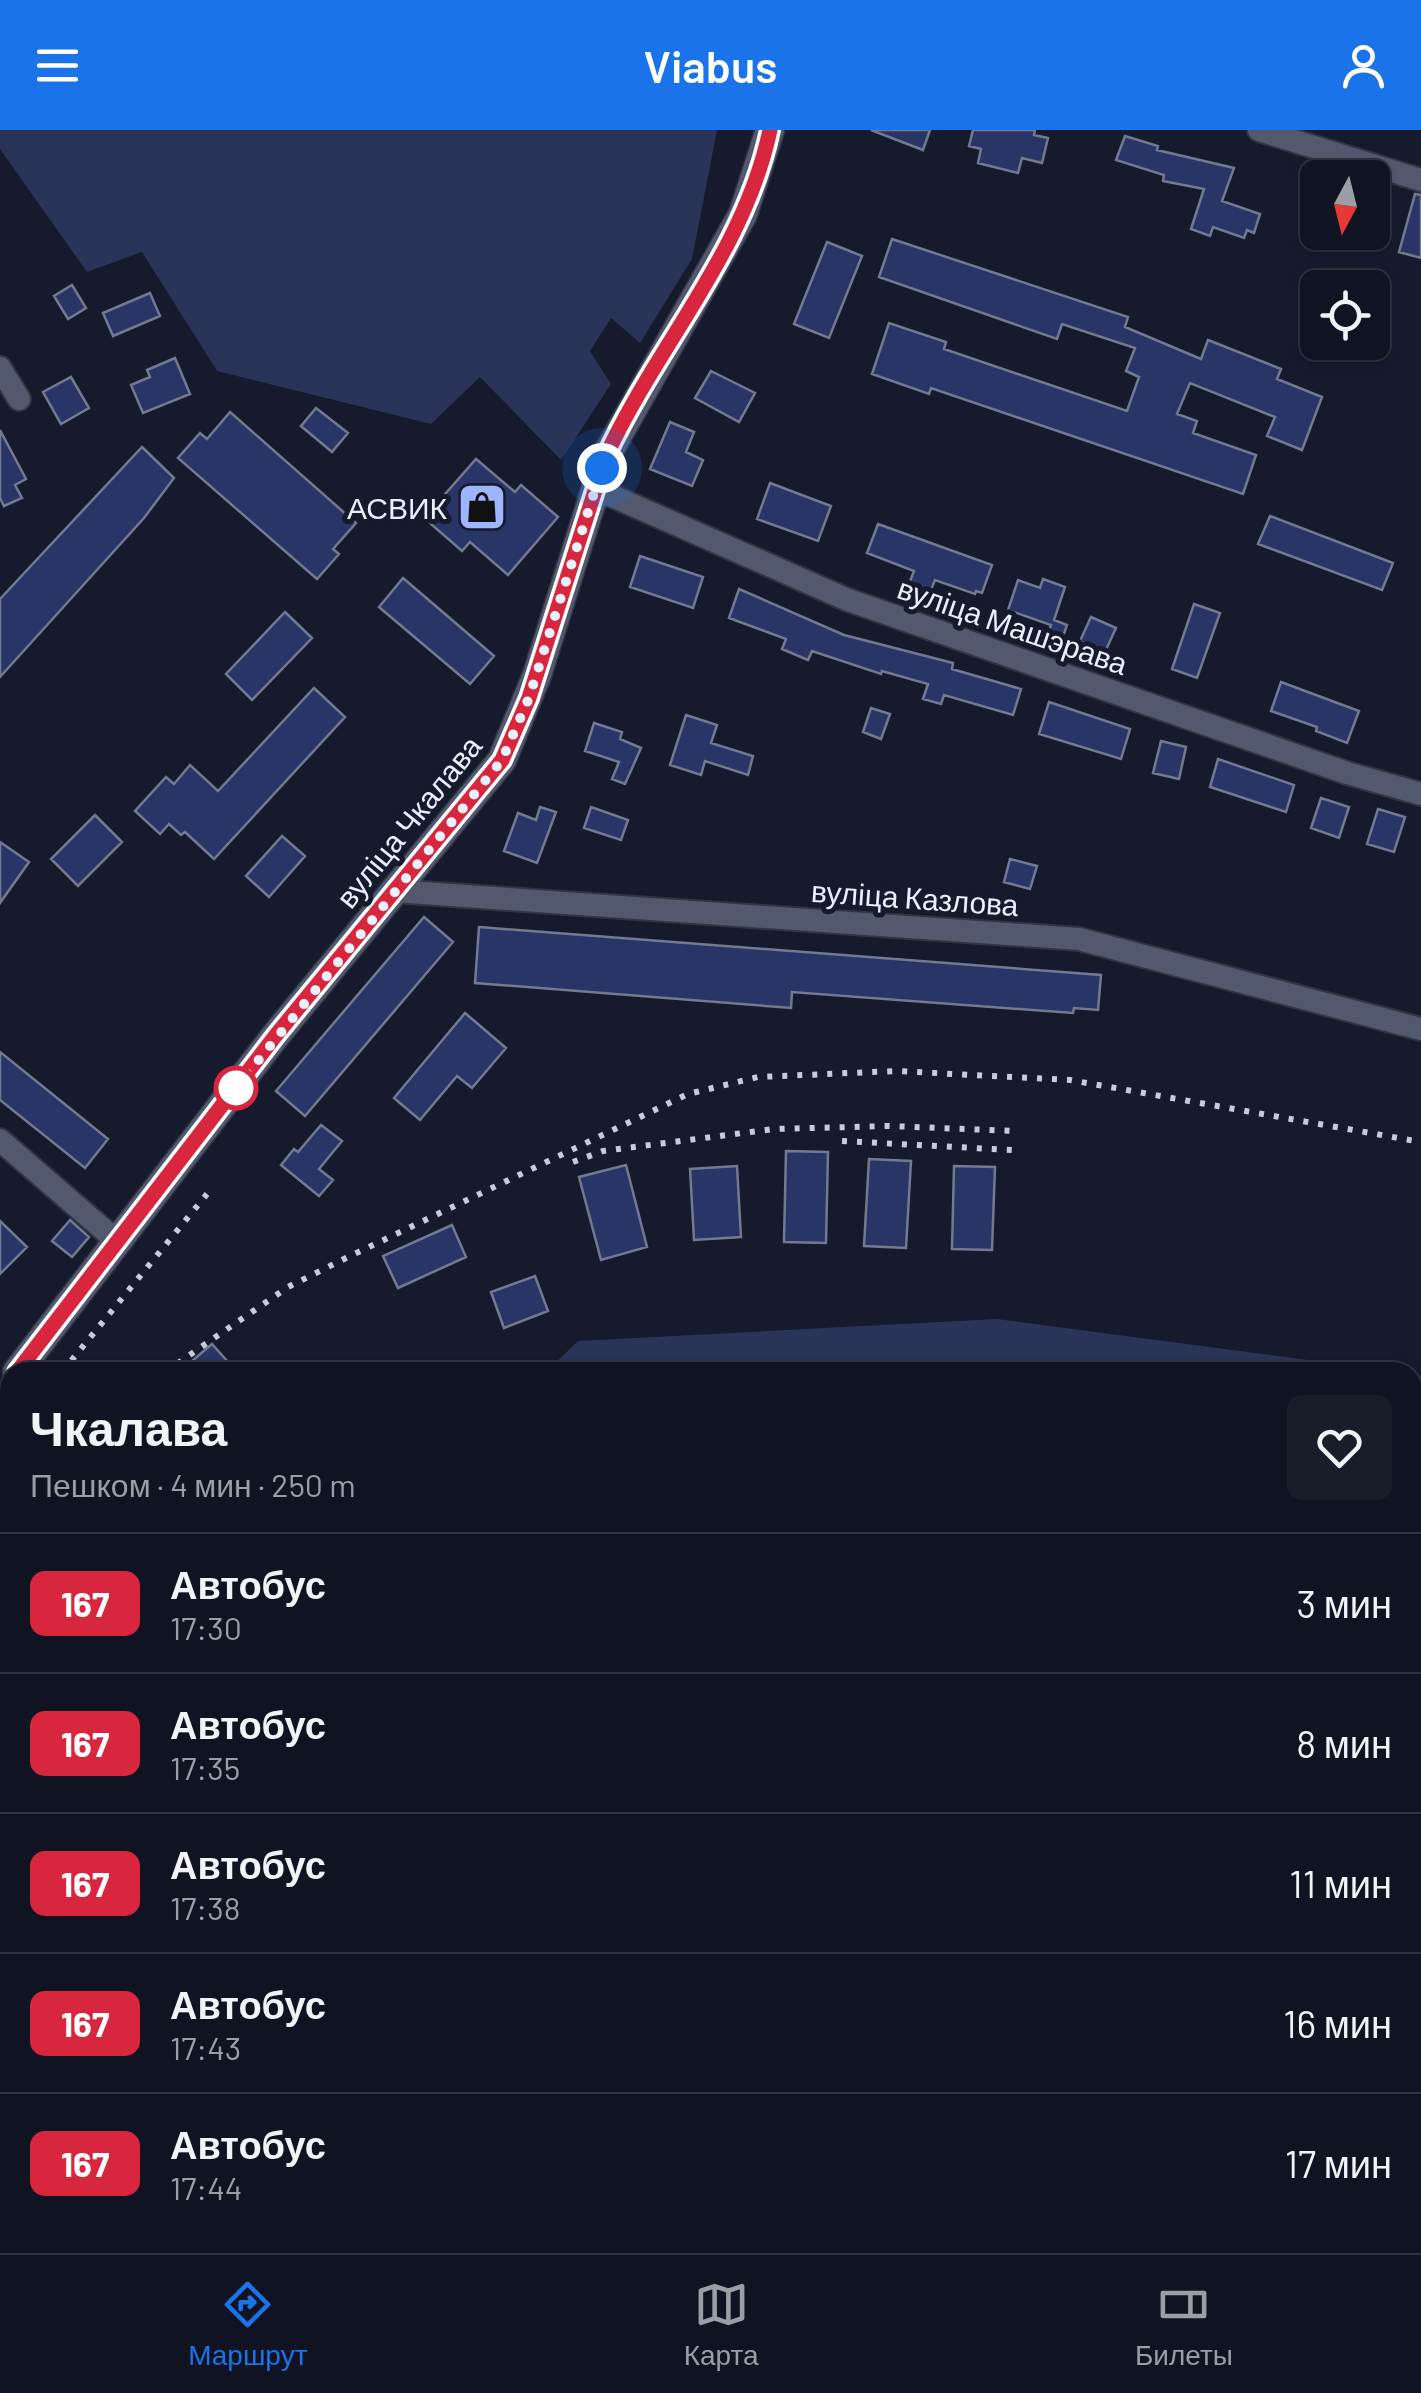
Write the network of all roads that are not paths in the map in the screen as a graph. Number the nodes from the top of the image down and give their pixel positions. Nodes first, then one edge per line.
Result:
1 (770, 130) edge
2 (1259, 130) edge
3 (1421, 180) edge
4 (0, 368) edge
5 (19, 399) dead end
6 (594, 488) junction
7 (1421, 794) edge
8 (394, 890) junction
9 (1421, 1029) edge
10 (0, 1140) edge
11 (119, 1242) junction
12 (25, 1362) edge

1 - 6 street, вуліца Чкалава
2 - 3 street
4 - 5 street
6 - 7 street, вуліца Машэрава
6 - 8 street, вуліца Чкалава
8 - 9 street, вуліца Казлова
8 - 11 street, вуліца Чкалава
10 - 11 street
11 - 12 street, вуліца Чкалава

